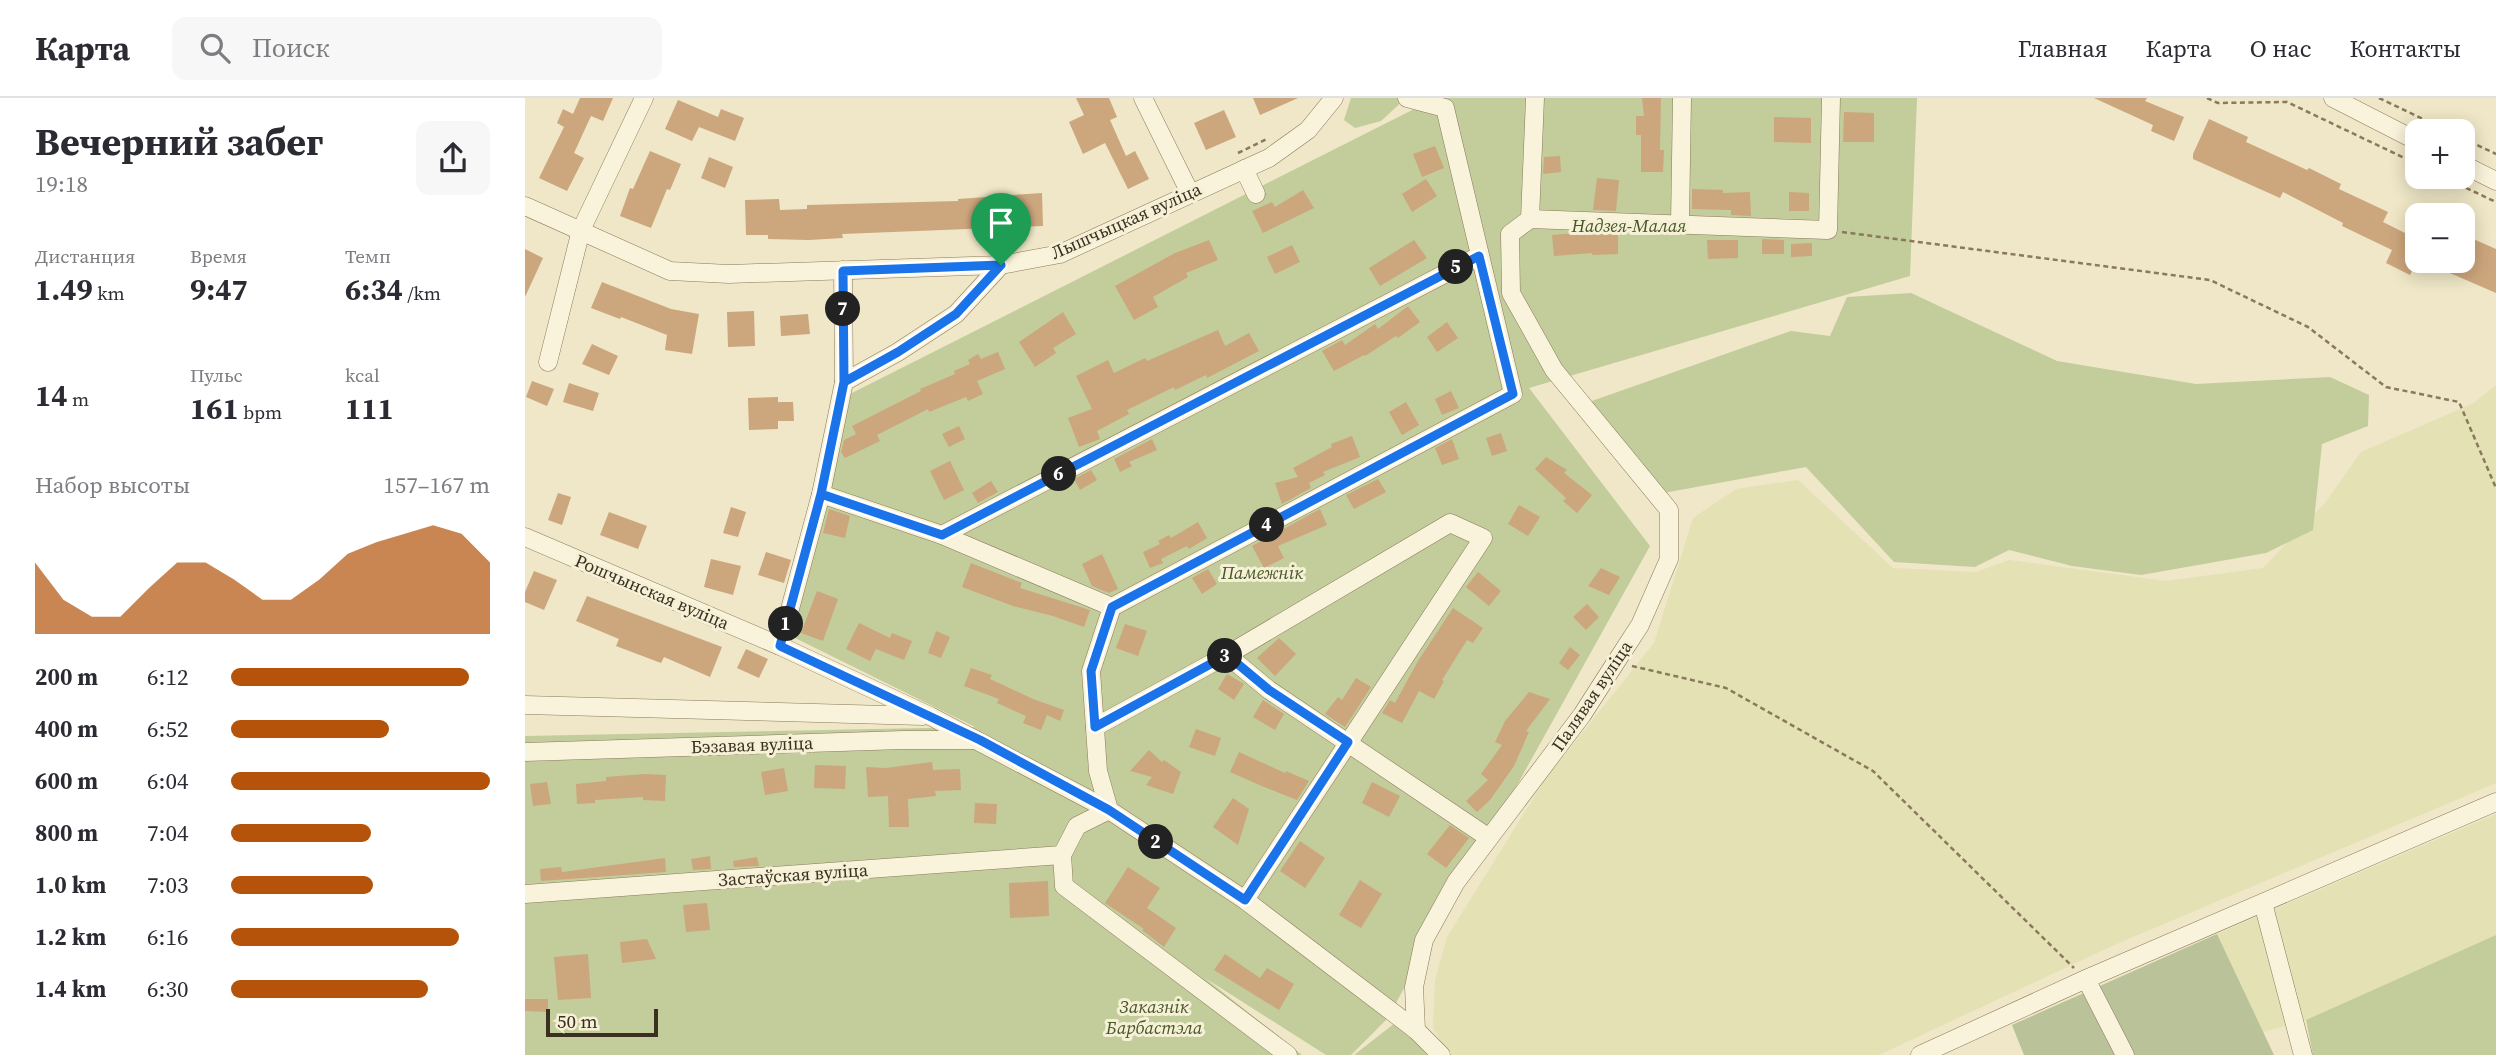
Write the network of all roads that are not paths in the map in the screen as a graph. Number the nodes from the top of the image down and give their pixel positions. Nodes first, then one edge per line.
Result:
1 (644, 98) edge
2 (1143, 98) edge
3 (1334, 98) edge
4 (1407, 98) edge
5 (1535, 98) edge
6 (1682, 98) edge
7 (1831, 98) edge
8 (2333, 98) edge
9 (2405, 135) edge
10 (1238, 162) junction
11 (2475, 170) edge
12 (2496, 181) edge
13 (1190, 193) junction
14 (1256, 194) dead end
15 (525, 206) edge
16 (1530, 219) junction
17 (1680, 223) junction
18 (581, 230) junction
19 (1479, 256) junction
20 (1001, 265) junction
21 (843, 271) junction
22 (548, 362) dead end
23 (844, 382) junction
24 (821, 494) junction
25 (942, 535) junction
26 (525, 537) edge
27 (1112, 607) junction
28 (780, 646) junction
29 (1227, 655) junction
30 (525, 705) edge
31 (930, 716) junction
32 (1095, 727) junction
33 (980, 740) junction
34 (1348, 742) junction
35 (525, 752) edge
36 (2496, 802) edge
37 (1109, 810) junction
38 (1489, 838) junction
39 (1062, 855) junction
40 (525, 894) edge
41 (1245, 900) junction
42 (2263, 903) junction
43 (2086, 979) junction
44 (1416, 1031) junction
45 (1288, 1055) edge
46 (1441, 1055) edge
47 (1920, 1055) edge
48 (2125, 1055) edge
49 (2303, 1055) edge

1 - 18 street
2 - 13 street
3 - 10 street, Лышчыцкая вуліца
4 - 19 street
5 - 16 street
6 - 17 street
7 - 17 street
8 - 9 street
10 - 13 street, Лышчыцкая вуліца
10 - 14 street
11 - 12 street
13 - 20 street, Лышчыцкая вуліца
15 - 18 street, Лышчыцкая вуліца
16 - 17 street
16 - 38 street, Палявая вуліца
18 - 21 street, Лышчыцкая вуліца
18 - 22 street
19 - 25 street
19 - 27 street
20 - 21 street, Лышчыцкая вуліца
20 - 23 street
21 - 23 street
23 - 24 street
24 - 25 street
24 - 28 street
25 - 27 street
26 - 28 street, Рошчынская вуліца
27 - 32 street
28 - 31 street, Рошчынская вуліца
29 - 32 street
29 - 34 street
29 - 34 street
30 - 31 street
31 - 33 street, Рошчынская вуліца
32 - 37 street
33 - 35 street, Бэзавая вуліца
33 - 37 street, Рошчынская вуліца
34 - 38 street
34 - 41 street
36 - 42 street
37 - 39 street
37 - 41 street, Рошчынская вуліца
38 - 44 street, Палявая вуліца
39 - 40 street, Застаўская вуліца
39 - 45 street
41 - 44 street, Рошчынская вуліца
42 - 43 street
42 - 49 street
43 - 47 street
43 - 48 street
44 - 46 street, Рошчынская вуліца

